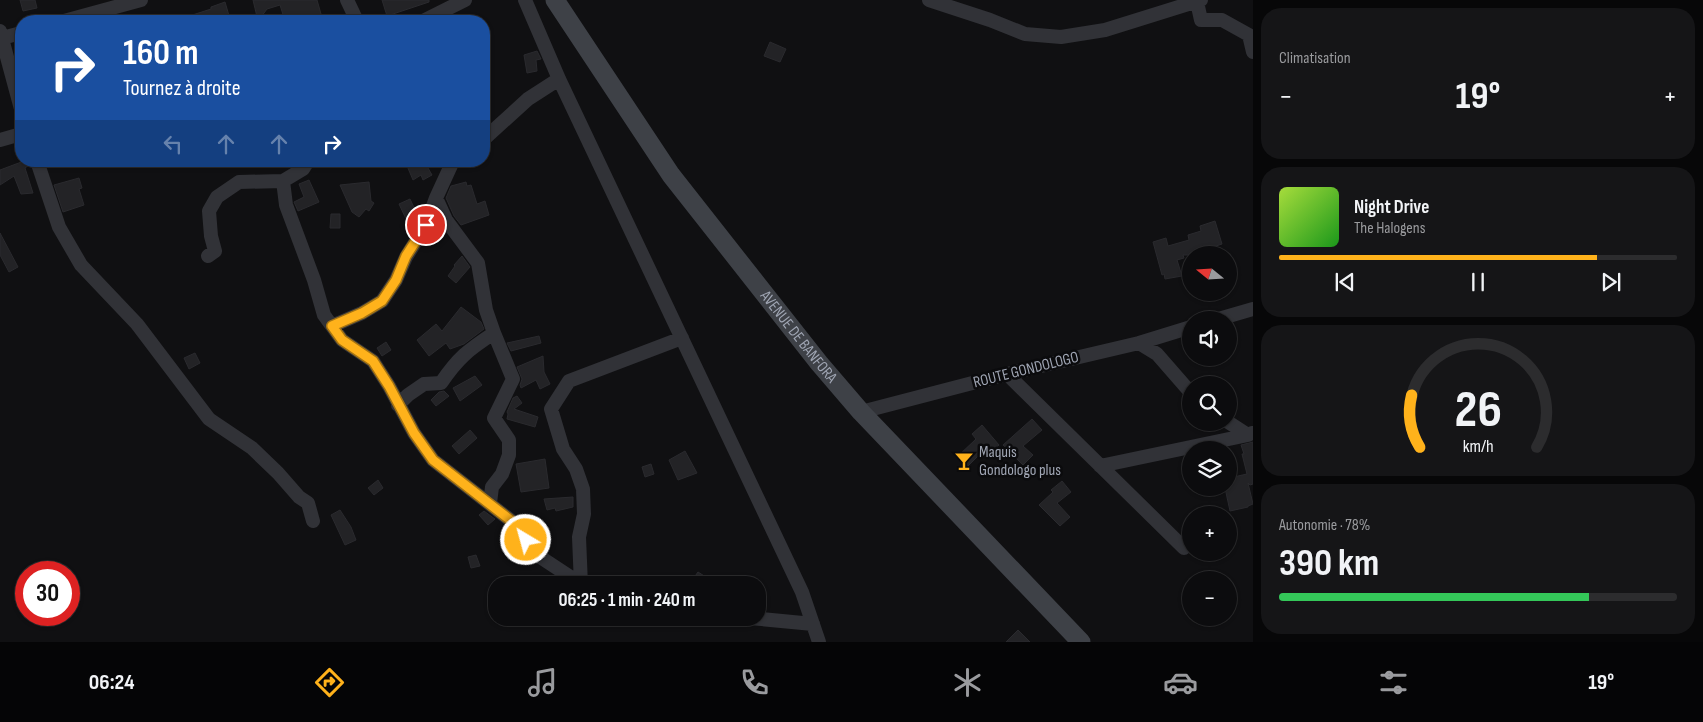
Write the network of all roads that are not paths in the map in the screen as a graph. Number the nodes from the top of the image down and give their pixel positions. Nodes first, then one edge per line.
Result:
1 (141, 0) edge
2 (347, 0) edge
3 (465, 0) edge
4 (525, 0) edge
5 (554, 0) edge
6 (930, 0) edge
7 (1199, 1) edge
8 (86, 15) edge
9 (354, 15) edge
10 (435, 15) edge
11 (15, 34) edge
12 (1, 35) edge
13 (1253, 52) edge
14 (559, 79) junction
15 (15, 87) edge
16 (490, 134) edge
17 (15, 136) edge
18 (0, 140) edge
19 (39, 167) edge
20 (304, 167) edge
21 (450, 167) edge
22 (283, 181) junction
23 (436, 198) junction
24 (208, 256) dead end
25 (1253, 309) edge
26 (1237, 314) edge
27 (332, 326) junction
28 (1182, 330) edge
29 (494, 333) junction
30 (682, 338) junction
31 (1138, 343) junction
32 (1007, 374) junction
33 (1182, 382) edge
34 (398, 405) junction
35 (861, 412) junction
36 (1237, 427) edge
37 (1250, 434) edge
38 (1100, 466) junction
39 (490, 503) junction
40 (313, 521) dead end
41 (1182, 546) edge
42 (569, 576) edge
43 (581, 576) edge
44 (766, 620) edge
45 (813, 624) junction
46 (819, 642) edge
47 (1081, 642) edge

1 - 8 street
2 - 9 street
3 - 10 street
4 - 14 street
5 - 35 main road, AVENUE DE BANFORA
6 - 7 street
7 - 13 street
11 - 12 street
12 - 15 street
14 - 16 street
14 - 30 street
17 - 18 street
19 - 40 street
20 - 22 street
21 - 23 street
22 - 24 street
22 - 27 street
23 - 27 street
23 - 29 street
25 - 26 street
27 - 34 street
28 - 31 street, ROUTE GONDOLOGO
29 - 34 street
29 - 39 street
30 - 43 street
30 - 45 street
31 - 32 street, ROUTE GONDOLOGO
31 - 33 street
32 - 35 street, ROUTE GONDOLOGO
32 - 38 street
34 - 39 street
35 - 47 main road, AVENUE DE BANFORA
36 - 37 street
37 - 38 street
38 - 41 street
39 - 42 street
44 - 45 street
45 - 46 street

